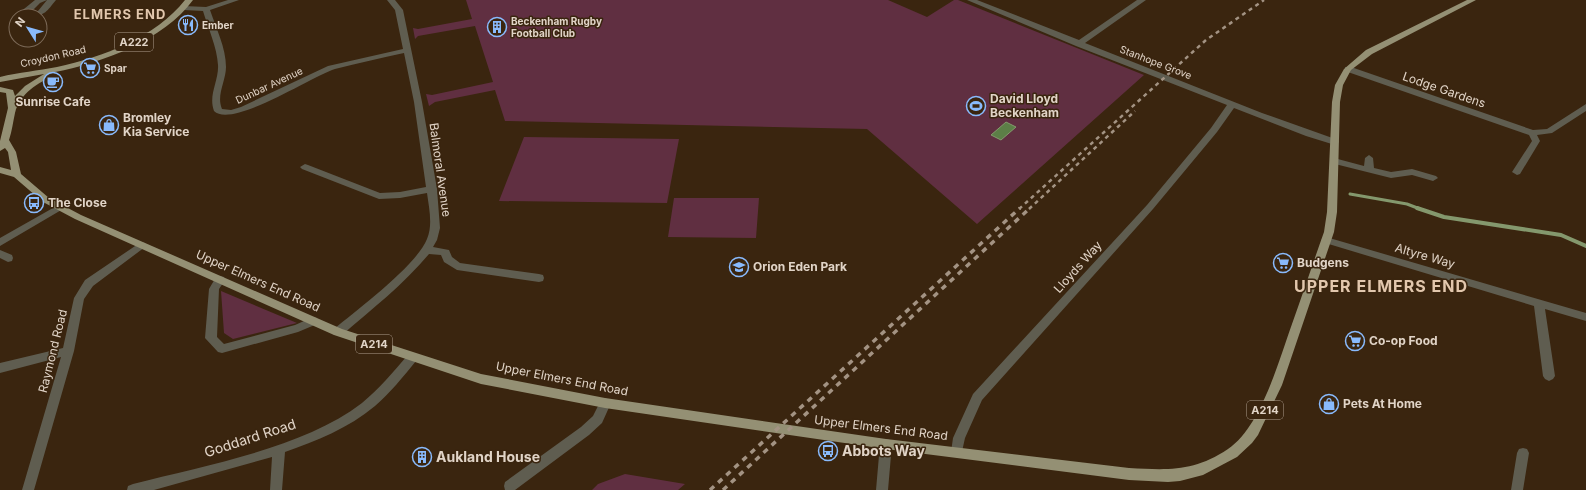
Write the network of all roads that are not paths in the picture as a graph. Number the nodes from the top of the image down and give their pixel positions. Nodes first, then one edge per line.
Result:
1 (43, 0) edge
2 (51, 0) edge
3 (189, 0) edge
4 (235, 0) edge
5 (391, 0) edge
6 (971, 0) edge
7 (1142, 0) edge
8 (1472, 0) edge
9 (30, 8) edge
10 (45, 8) edge
11 (184, 8) junction
12 (206, 9) junction
13 (1080, 44) junction
14 (407, 50) junction
15 (77, 64) junction
16 (1348, 69) junction
17 (0, 80) edge
18 (0, 89) edge
19 (1232, 104) junction
20 (12, 107) junction
21 (1586, 107) edge
22 (1532, 133) junction
23 (1335, 142) junction
24 (3, 144) edge
25 (12, 152) junction
26 (0, 155) edge
27 (1369, 158) dead end
28 (1334, 161) junction
29 (305, 167) dead end
30 (0, 170) edge
31 (1369, 170) junction
32 (1517, 172) dead end
33 (17, 175) junction
34 (1433, 178) dead end
35 (432, 189) junction
36 (60, 207) junction
37 (1326, 240) junction
38 (0, 243) edge
39 (141, 245) junction
40 (426, 250) junction
41 (538, 278) dead end
42 (220, 280) junction
43 (1539, 303) junction
44 (1586, 317) edge
45 (313, 321) junction
46 (338, 332) junction
47 (68, 351) junction
48 (412, 358) junction
49 (0, 368) edge
50 (1549, 376) dead end
51 (605, 403) junction
52 (886, 444) junction
53 (279, 449) junction
54 (957, 452) junction
55 (1523, 453) dead end
56 (510, 486) dead end
57 (138, 489) edge
58 (28, 490) edge
59 (276, 490) edge
60 (882, 490) edge
61 (1517, 490) edge

1 - 9 street
2 - 10 street
3 - 11 main road, Croydon Road / A222
4 - 12 street
5 - 14 street, Balmoral Avenue
6 - 13 street, Stanhope Grove
7 - 13 street
8 - 16 main road, Upper Elmers End Road / A214
11 - 12 street
11 - 15 main road, Croydon Road / A222
12 - 14 street, Dunbar Avenue
13 - 19 street, Stanhope Grove
14 - 35 street, Balmoral Avenue
15 - 17 main road, Croydon Road
15 - 20 main road
16 - 22 street, Lodge Gardens
16 - 23 main road, Upper Elmers End Road / A214
18 - 20 main road
19 - 23 street, Stanhope Grove
19 - 54 street, Lloyds Way
20 - 24 main road
21 - 22 street
22 - 32 street
23 - 28 main road, Upper Elmers End Road / A214
24 - 25 main road
25 - 26 main road
25 - 33 main road
27 - 31 street
28 - 31 street
28 - 37 main road, Upper Elmers End Road / A214
29 - 35 street
30 - 33 main road
31 - 34 street
33 - 36 main road, Upper Elmers End Road / A214
35 - 40 street, Balmoral Avenue
36 - 38 street
36 - 39 main road, Upper Elmers End Road / A214
37 - 43 street, Altyre Way
37 - 54 main road, Upper Elmers End Road / A214
39 - 42 main road, Upper Elmers End Road / A214
39 - 47 street, Raymond Road
40 - 41 street
40 - 46 street, Balmoral Avenue
42 - 45 main road, Upper Elmers End Road / A214
42 - 45 street
43 - 44 street, Altyre Way
43 - 50 street
45 - 46 main road, Upper Elmers End Road / A214
46 - 48 main road, Upper Elmers End Road / A214
47 - 49 street
47 - 58 street, Raymond Road
48 - 51 main road, Upper Elmers End Road / A214
48 - 53 street, Goddard Road
51 - 52 main road, Upper Elmers End Road / A214
51 - 56 street
52 - 54 main road, Upper Elmers End Road / A214
52 - 60 street
53 - 57 street, Goddard Road
53 - 59 street
55 - 61 street

